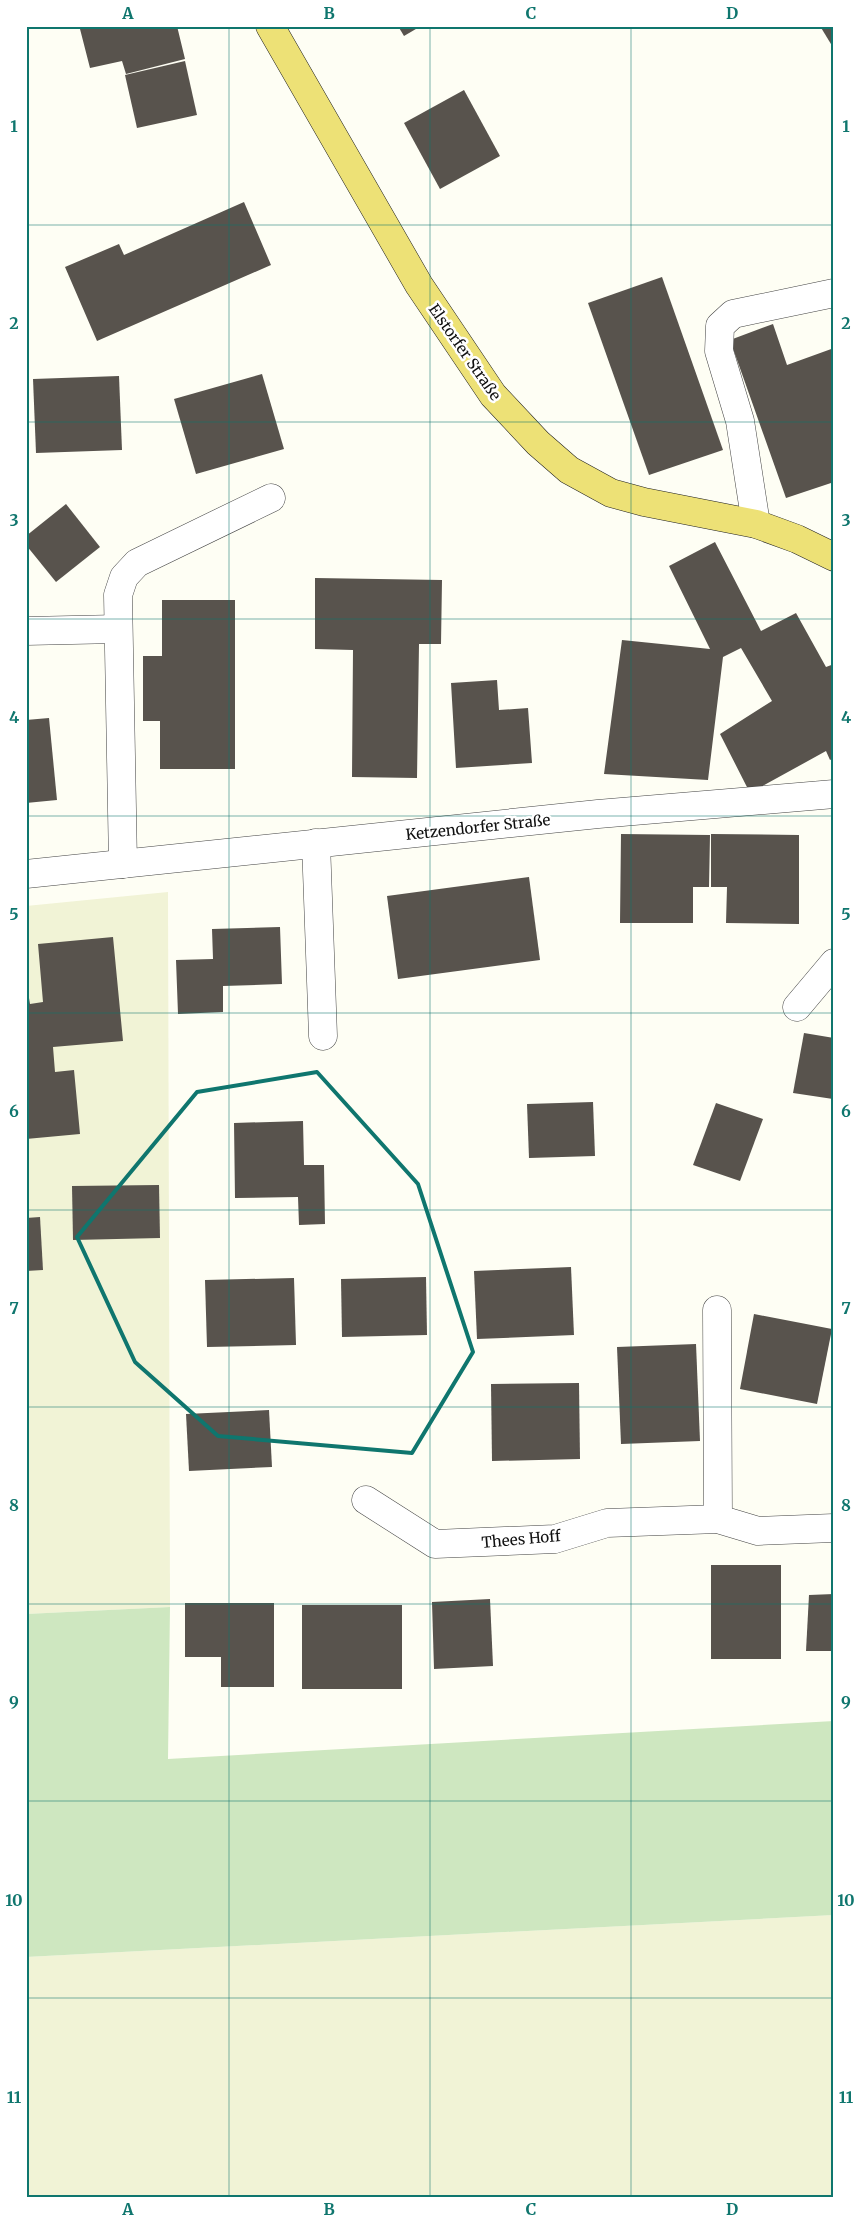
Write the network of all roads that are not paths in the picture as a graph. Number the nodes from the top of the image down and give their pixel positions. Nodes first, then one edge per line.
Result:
1 (270, 26) edge
2 (834, 293) edge
3 (271, 498) dead end
4 (756, 524) junction
5 (834, 558) edge
6 (118, 629) junction
7 (26, 632) edge
8 (834, 794) edge
9 (316, 843) junction
10 (123, 864) junction
11 (26, 874) edge
12 (834, 962) edge
13 (797, 1007) dead end
14 (322, 1036) dead end
15 (717, 1310) dead end
16 (366, 1500) dead end
17 (718, 1519) junction
18 (834, 1528) edge

1 - 4 main road, Elstorfer Straße
2 - 4 street
3 - 6 street
4 - 5 main road, Elstorfer Straße
6 - 7 street
6 - 10 street
8 - 9 street, Ketzendorfer Straße
9 - 10 street, Ketzendorfer Straße
9 - 14 street
10 - 11 street, Ketzendorfer Straße
12 - 13 street
15 - 17 street
16 - 17 street, Thees Hoff
17 - 18 street, Thees Hoff

